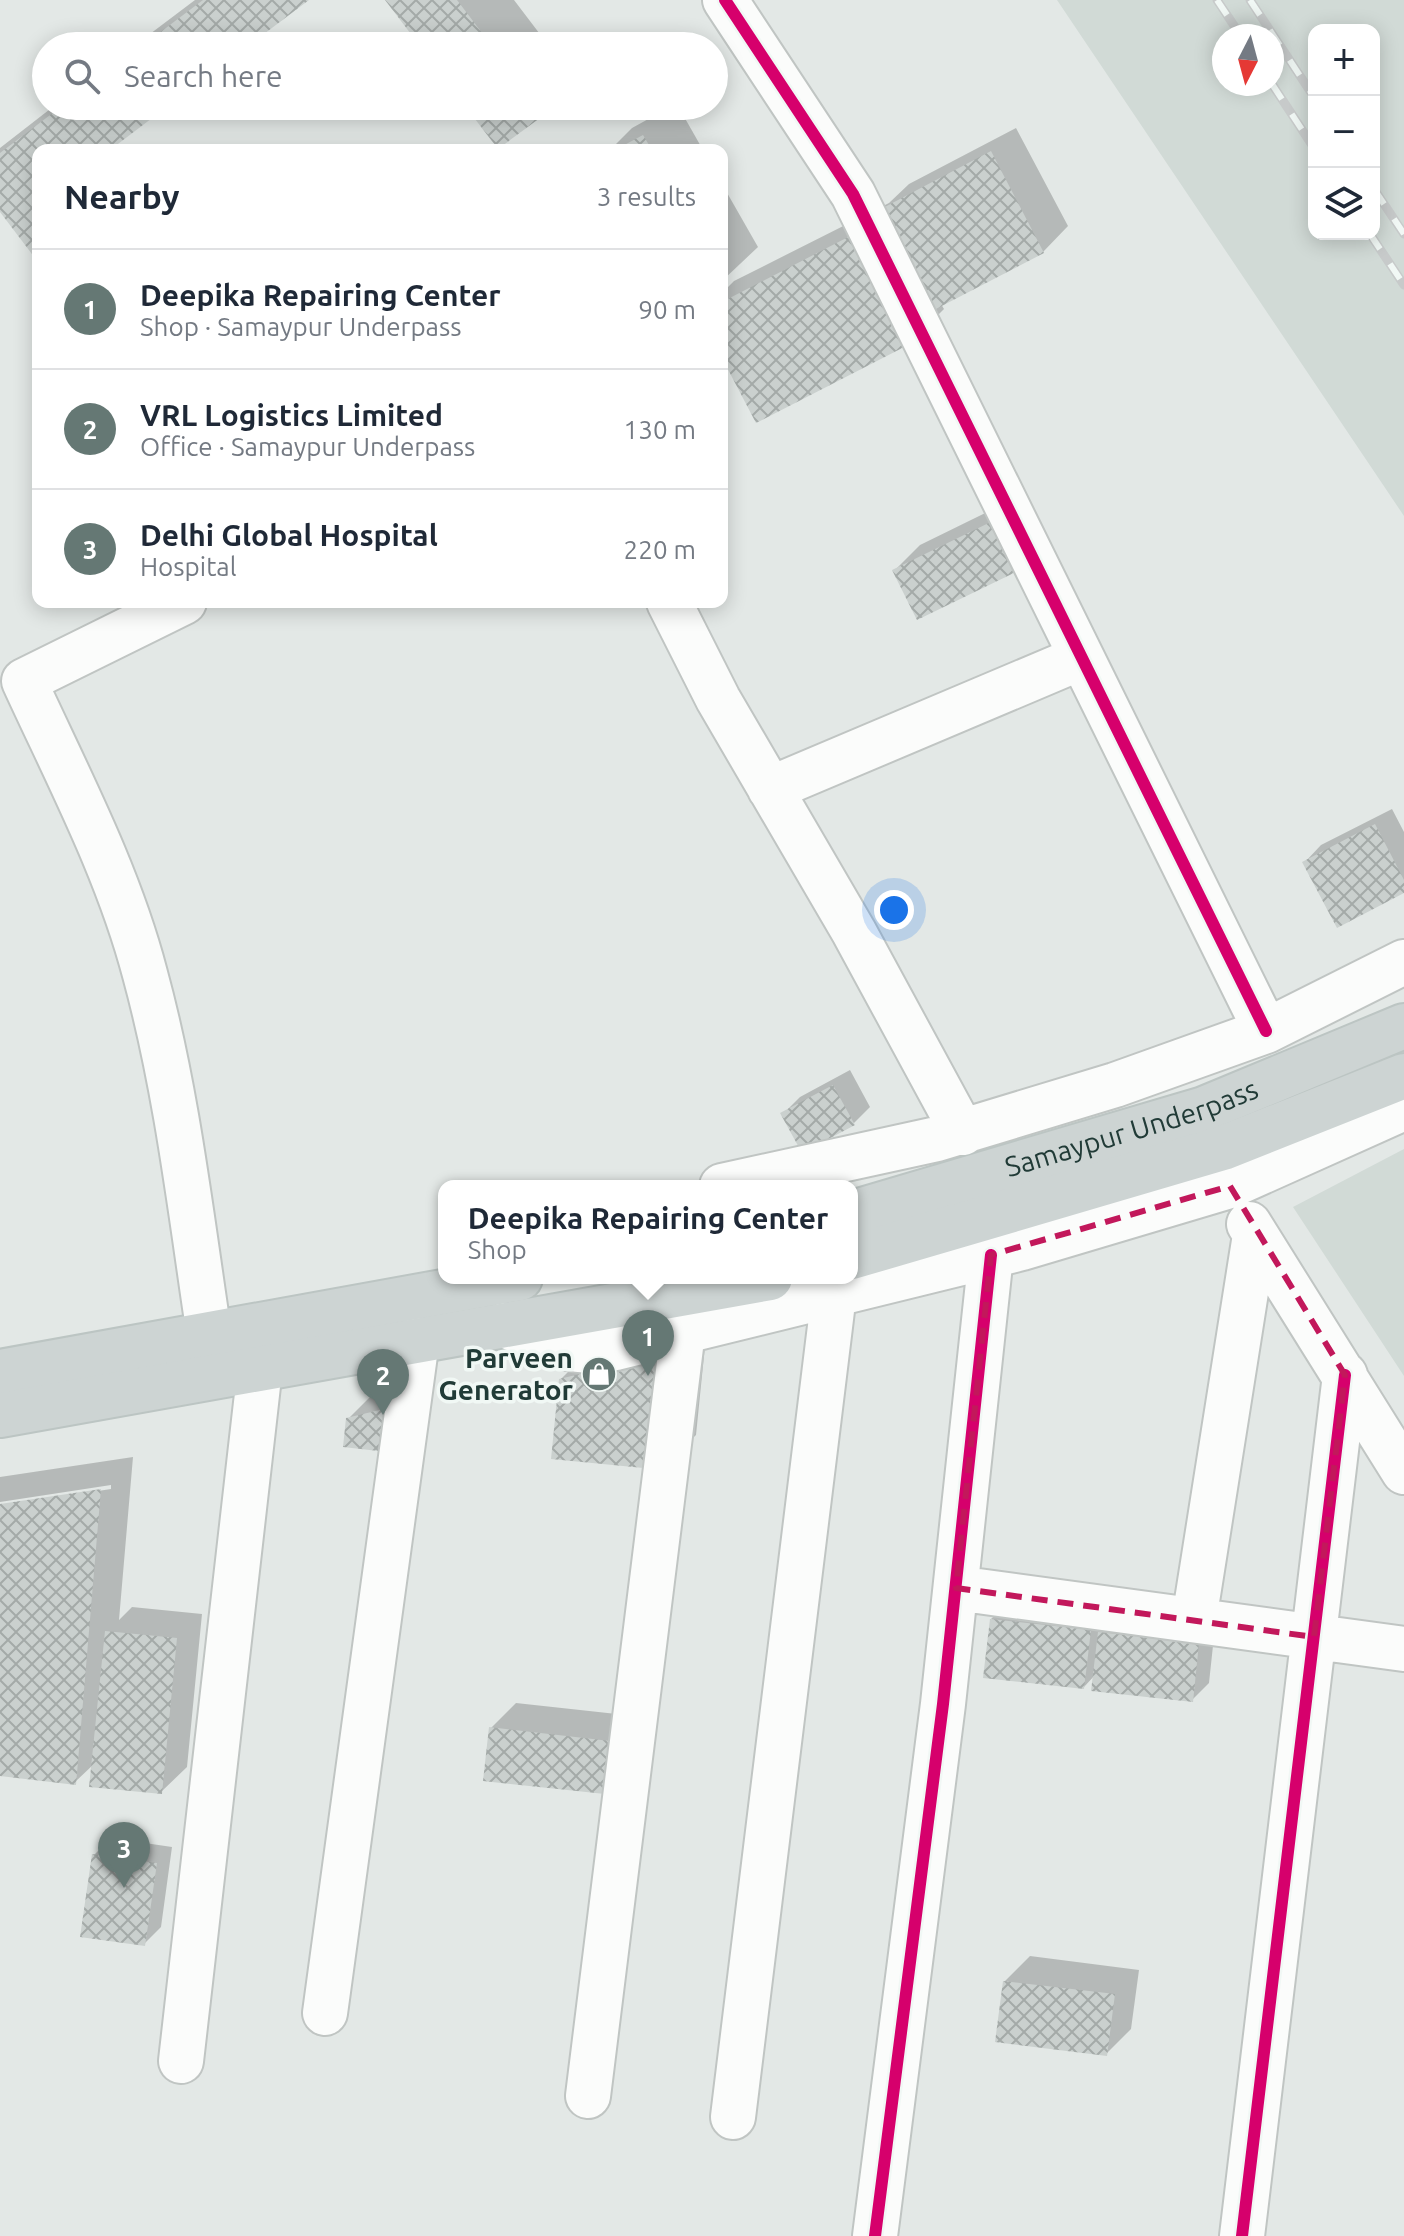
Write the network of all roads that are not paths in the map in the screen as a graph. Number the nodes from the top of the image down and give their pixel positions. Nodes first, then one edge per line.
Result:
1 (725, 0) edge
2 (172, 608) edge
3 (672, 608) edge
4 (1080, 658) junction
5 (770, 789) junction
6 (1404, 962) edge
7 (1404, 1026) edge
8 (1266, 1031) junction
9 (1404, 1076) edge
10 (1404, 1108) edge
11 (963, 1133) junction
12 (749, 1180) edge
13 (1230, 1186) junction
14 (858, 1211) edge
15 (1255, 1235) junction
16 (991, 1255) junction
17 (858, 1270) edge
18 (858, 1273) edge
19 (490, 1284) edge
20 (736, 1284) edge
21 (817, 1284) edge
22 (842, 1284) edge
23 (504, 1325) junction
24 (683, 1331) junction
25 (209, 1334) junction
26 (417, 1340) junction
27 (256, 1347) junction
28 (0, 1372) edge
29 (1345, 1375) junction
30 (0, 1415) edge
31 (1404, 1472) edge
32 (956, 1588) junction
33 (1194, 1620) junction
34 (1314, 1637) junction
35 (1404, 1649) edge
36 (325, 2013) dead end
37 (181, 2061) dead end
38 (588, 2096) dead end
39 (733, 2117) dead end
40 (875, 2236) edge
41 (1242, 2236) edge

1 - 4 street
2 - 25 street
3 - 5 street
4 - 5 street
4 - 8 street
5 - 11 street
6 - 8 street
7 - 14 main road, Samaypur Underpass
8 - 11 street
9 - 17 main road, Samaypur Underpass
10 - 13 street
11 - 12 street
13 - 15 street
13 - 16 street
15 - 29 street
15 - 33 street
16 - 18 street
16 - 32 street
19 - 27 main road
20 - 23 main road
21 - 24 street
22 - 39 street
23 - 24 street
23 - 26 main road
24 - 38 street
25 - 27 main road
25 - 28 main road
26 - 27 main road
26 - 36 street
27 - 30 main road
27 - 37 street
29 - 31 street
29 - 34 street
32 - 33 street
32 - 40 street
33 - 34 street
34 - 35 street
34 - 41 street

